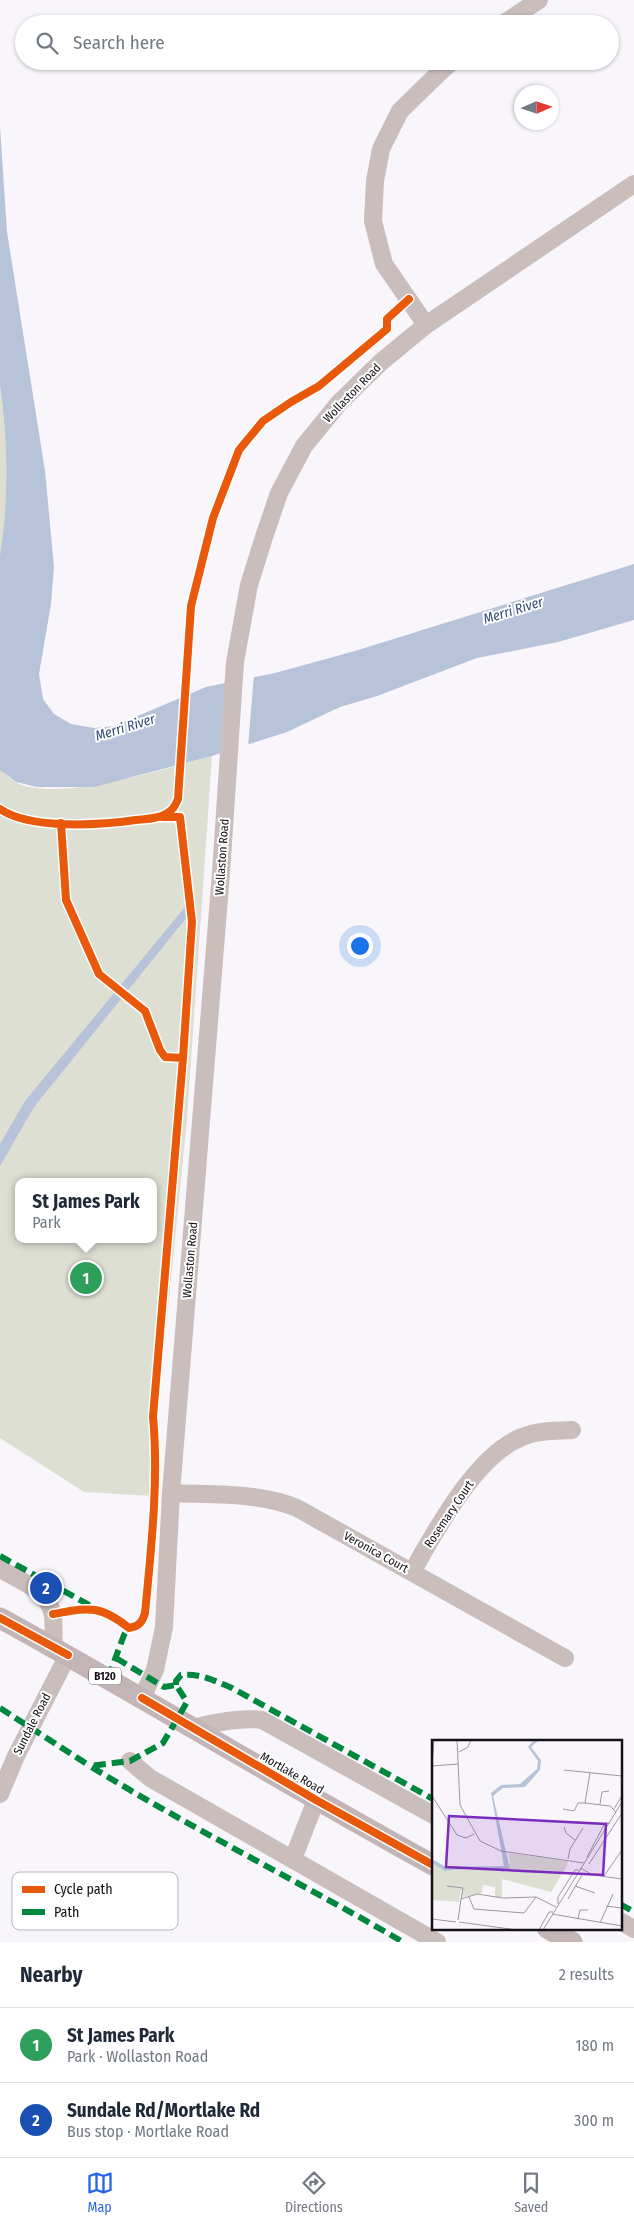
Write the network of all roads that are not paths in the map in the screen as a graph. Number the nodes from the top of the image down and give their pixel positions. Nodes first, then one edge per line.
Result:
1 (539, 0) edge
2 (516, 15) edge
3 (442, 70) edge
4 (634, 184) edge
5 (426, 324) junction
6 (572, 1430) dead end
7 (171, 1493) junction
8 (0, 1569) edge
9 (412, 1572) junction
10 (0, 1618) edge
11 (61, 1651) junction
12 (565, 1658) dead end
13 (142, 1698) junction
14 (193, 1728) junction
15 (130, 1761) dead end
16 (0, 1794) edge
17 (316, 1800) junction
18 (432, 1815) edge
19 (293, 1859) junction
20 (432, 1864) edge
21 (622, 1922) edge
22 (634, 1929) edge
23 (551, 1930) edge
24 (437, 1942) edge
25 (572, 1942) edge

1 - 2 street
3 - 5 street
4 - 5 street, Wollaston Road
5 - 7 street, Wollaston Road
6 - 9 street, Rosemary Court
7 - 9 street, Veronica Court
7 - 13 street, Wollaston Road
8 - 11 street
9 - 12 street, Veronica Court
10 - 11 main road, Mortlake Road / B120
11 - 13 main road, Mortlake Road / B120
11 - 16 street, Sundale Road
13 - 14 main road, Mortlake Road / B120
14 - 17 main road, Mortlake Road / B120
14 - 18 street
15 - 19 street
17 - 19 street, Mortlake Road
17 - 20 main road, Mortlake Road / B120
19 - 24 street
21 - 22 street
23 - 25 main road

